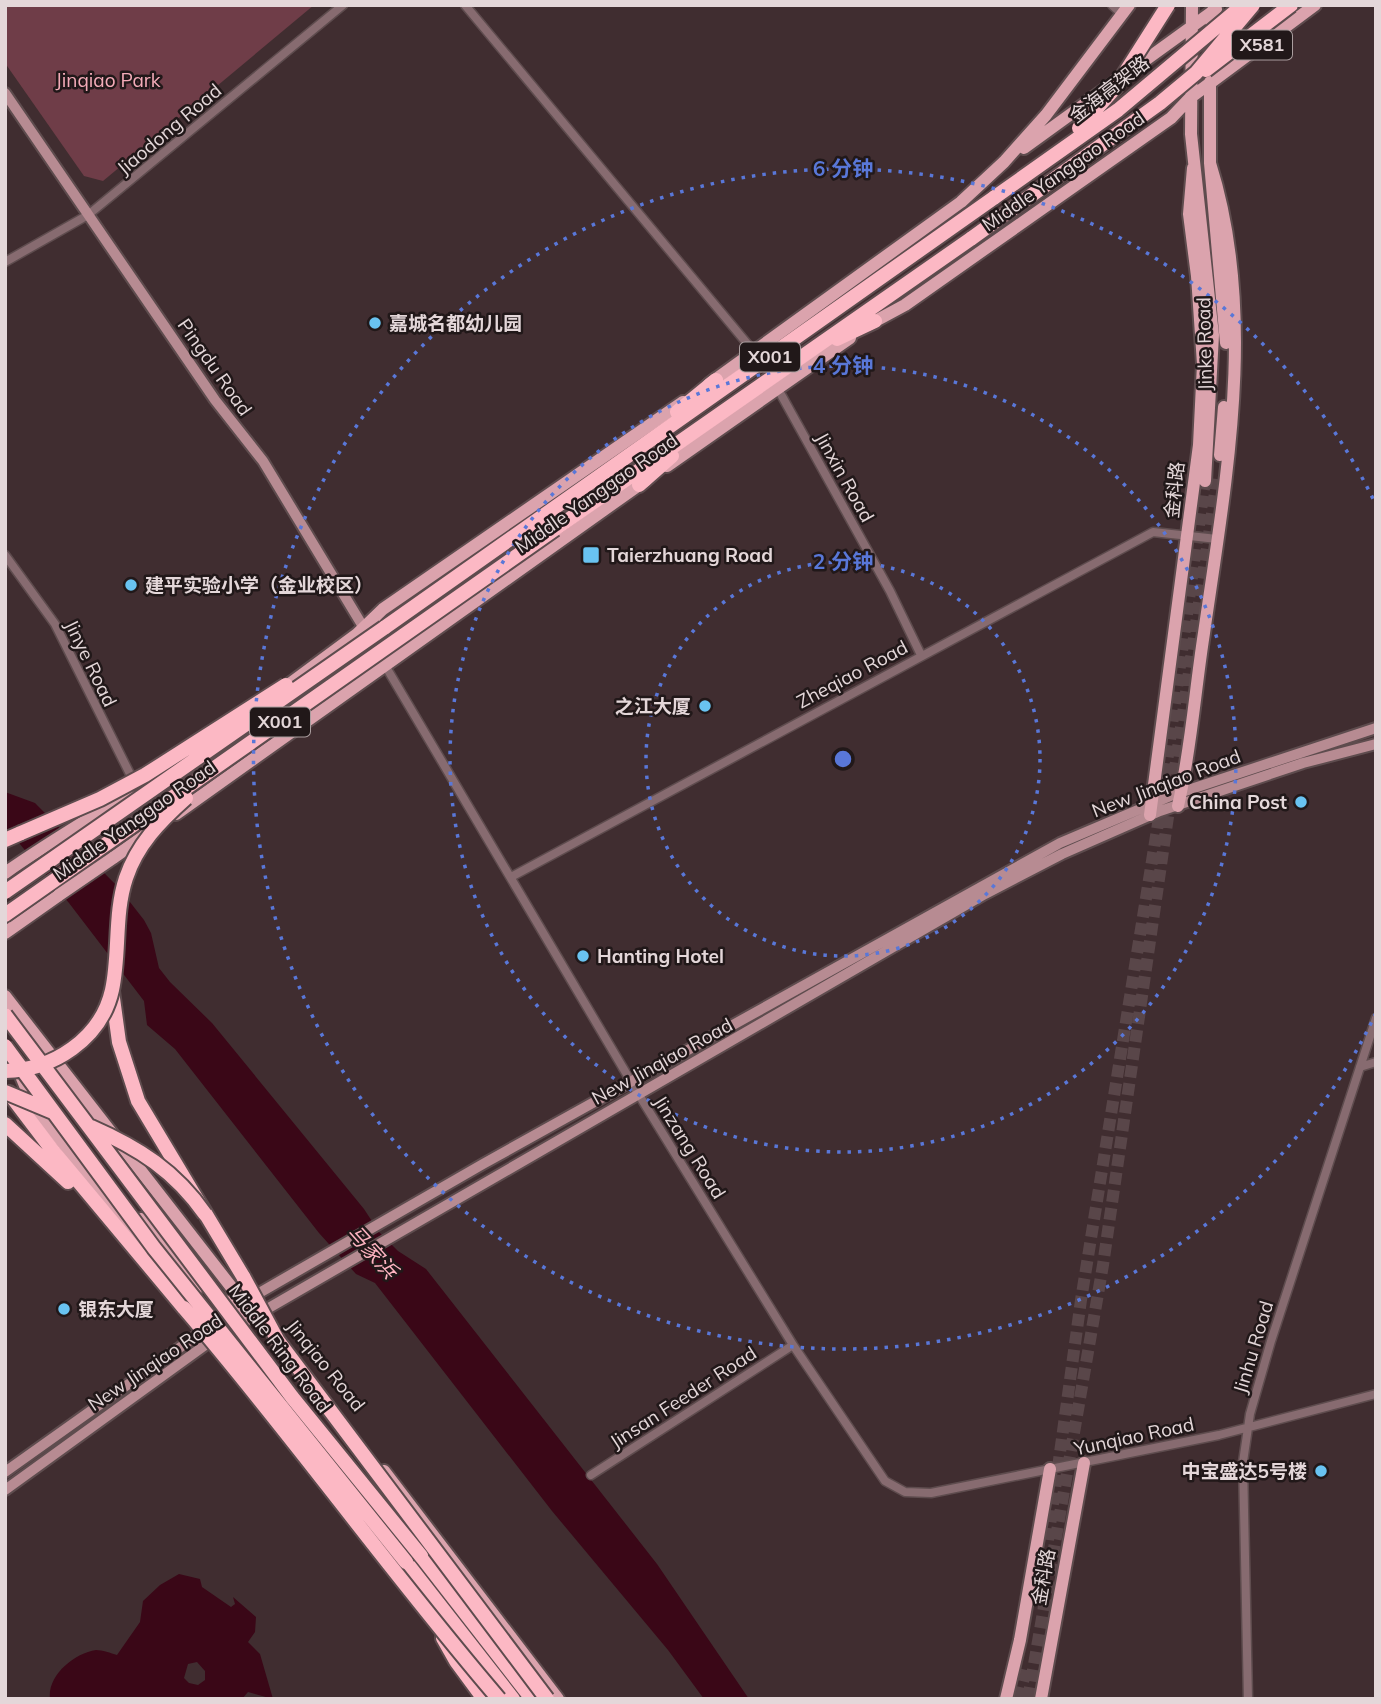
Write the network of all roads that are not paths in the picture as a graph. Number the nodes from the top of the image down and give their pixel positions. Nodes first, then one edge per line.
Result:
1 (343, 5) edge
2 (465, 5) edge
3 (1168, 5) edge
4 (1192, 5) edge
5 (1243, 5) edge
6 (1253, 5) edge
7 (1291, 5) edge
8 (1315, 5) edge
9 (1120, 8) edge
10 (1217, 8) edge
11 (1189, 27) junction
12 (1210, 86) junction
13 (5, 93) edge
14 (1190, 98) junction
15 (1160, 103) junction
16 (1004, 162) junction
17 (1210, 163) junction
18 (1194, 168) junction
19 (995, 197) junction
20 (1207, 211) junction
21 (88, 215) junction
22 (5, 262) edge
23 (875, 321) junction
24 (751, 349) junction
25 (798, 358) junction
26 (716, 380) junction
27 (778, 390) junction
28 (724, 410) junction
29 (607, 472) junction
30 (1211, 480) tunnel mouth
31 (639, 485) junction
32 (1189, 534) junction
33 (1217, 539) junction
34 (5, 555) edge
35 (363, 626) junction
36 (384, 628) junction
37 (921, 655) junction
38 (386, 667) junction
39 (331, 686) junction
40 (1376, 728) edge
41 (1376, 744) edge
42 (139, 790) junction
43 (1181, 792) junction
44 (1178, 806) junction
45 (1151, 810) junction
46 (5, 838) edge
47 (5, 873) edge
48 (511, 877) junction
49 (5, 892) edge
50 (5, 915) edge
51 (5, 933) edge
52 (112, 991) junction
53 (5, 996) edge
54 (5, 1015) edge
55 (1376, 1018) edge
56 (5, 1022) edge
57 (5, 1046) edge
58 (5, 1052) edge
59 (1376, 1062) edge
60 (58, 1064) junction
61 (1360, 1067) junction
62 (12, 1071) edge
63 (632, 1082) junction
64 (5, 1091) edge
65 (639, 1095) junction
66 (5, 1124) edge
67 (135, 1212) junction
68 (205, 1214) junction
69 (118, 1230) junction
70 (166, 1264) junction
71 (240, 1304) junction
72 (258, 1314) junction
73 (219, 1319) junction
74 (207, 1327) junction
75 (228, 1334) junction
76 (793, 1345) junction
77 (247, 1382) junction
78 (1376, 1394) edge
79 (1247, 1429) junction
80 (1084, 1463) junction
81 (1050, 1469) junction
82 (5, 1472) edge
83 (590, 1475) dead end
84 (896, 1489) joint
85 (5, 1490) edge
86 (438, 1627) junction
87 (484, 1699) edge
88 (498, 1699) edge
89 (513, 1699) edge
90 (532, 1699) edge
91 (547, 1699) edge
92 (558, 1699) edge
93 (1006, 1699) edge
94 (1041, 1699) edge
95 (1248, 1699) edge

1 - 21 street, Jiaodong Road
2 - 24 street
3 - 19 highway, X001, bridge
4 - 11 main road, 金科路
5 - 19 highway, 金海高架路, bridge
6 - 15 highway, X001, bridge
7 - 15 highway, bridge
8 - 12 main road, X581
9 - 16 main road, X001
10 - 11 main road
10 - 12 main road
11 - 14 main road, 金科路
11 - 16 main road
12 - 14 main road, Middle Yanggao Road / X001
12 - 17 main road
13 - 21 street, Pingdu Road
14 - 18 main road, 金科路
14 - 23 main road, Middle Yanggao Road / X001
15 - 25 highway, Middle Yanggao Road / X001, bridge
16 - 24 main road, Middle Yanggao Road / X001
17 - 20 main road
17 - 33 main road
18 - 20 main road, 金科路
18 - 32 main road, 金科路
19 - 29 highway, Middle Yanggao Road / X001
20 - 30 main road, Jinke Road
21 - 22 street, Jiaodong Road
21 - 35 street, Pingdu Road
23 - 25 highway
23 - 27 main road, Middle Yanggao Road / X001
24 - 26 main road, Middle Yanggao Road / X001
25 - 28 highway, Middle Yanggao Road / X001
26 - 29 highway
26 - 35 main road, Middle Yanggao Road / X001
27 - 31 main road, Middle Yanggao Road / X001
27 - 37 street, Jinxin Road
28 - 31 highway
28 - 39 highway, Middle Yanggao Road / X001, bridge
29 - 36 highway, Middle Yanggao Road / X001
31 - 38 main road, Middle Yanggao Road / X001
32 - 33 street, Zheqiao Road
32 - 37 street, Zheqiao Road
32 - 45 main road, 金科路
33 - 43 main road
34 - 42 street, Jinye Road
35 - 38 street, Pingdu Road
35 - 42 main road, Middle Yanggao Road / X001
36 - 46 highway, bridge
36 - 49 highway, Middle Yanggao Road / X001, bridge
37 - 48 street, Zheqiao Road
38 - 48 street, Jinzang Road
38 - 51 main road, Middle Yanggao Road / X001, bridge
39 - 50 highway, Middle Yanggao Road / X001, bridge
39 - 52 highway, bridge
40 - 43 street, New Jinqiao Road
41 - 44 street, New Jinqiao Road
42 - 47 main road, Middle Yanggao Road / X001
43 - 44 main road
43 - 45 street, New Jinqiao Road
44 - 45 street, New Jinqiao Road
45 - 63 street, New Jinqiao Road
45 - 65 street, New Jinqiao Road
48 - 63 street, Jinzang Road
52 - 62 highway, bridge
52 - 68 highway, bridge
53 - 60 main road
54 - 90 highway, Middle Ring Road, bridge
55 - 61 street, Jinhu Road
56 - 60 main road
57 - 70 highway, Middle Ring Road, bridge
58 - 62 main road
59 - 61 street
60 - 71 main road
61 - 79 street, Jinhu Road
62 - 67 main road
62 - 74 main road
63 - 65 street, Jinzang Road
63 - 71 street, New Jinqiao Road
64 - 68 highway, bridge
64 - 69 highway
65 - 72 street, New Jinqiao Road
65 - 76 street, Jinzang Road
66 - 69 highway
67 - 71 main road
67 - 73 main road
68 - 91 highway, bridge
69 - 77 highway, bridge
70 - 77 highway, bridge
70 - 89 highway, Middle Ring Road, bridge
71 - 72 main road
71 - 73 street, New Jinqiao Road
72 - 75 street, New Jinqiao Road
72 - 92 main road, Jinqiao Road
73 - 74 street, New Jinqiao Road
73 - 75 main road
74 - 75 main road
74 - 82 street, New Jinqiao Road
75 - 85 street, New Jinqiao Road
75 - 88 main road
76 - 83 street, Jinsan Feeder Road
76 - 84 street, Jinzang Road
77 - 86 highway, bridge
78 - 79 street, Yunqiao Road
79 - 80 street, Yunqiao Road
79 - 95 street, Jinhu Road
80 - 81 street, Yunqiao Road
80 - 94 main road, 金科路
81 - 84 street, Yunqiao Road
81 - 93 main road, 金科路
86 - 87 highway, bridge
86 - 88 highway, bridge

